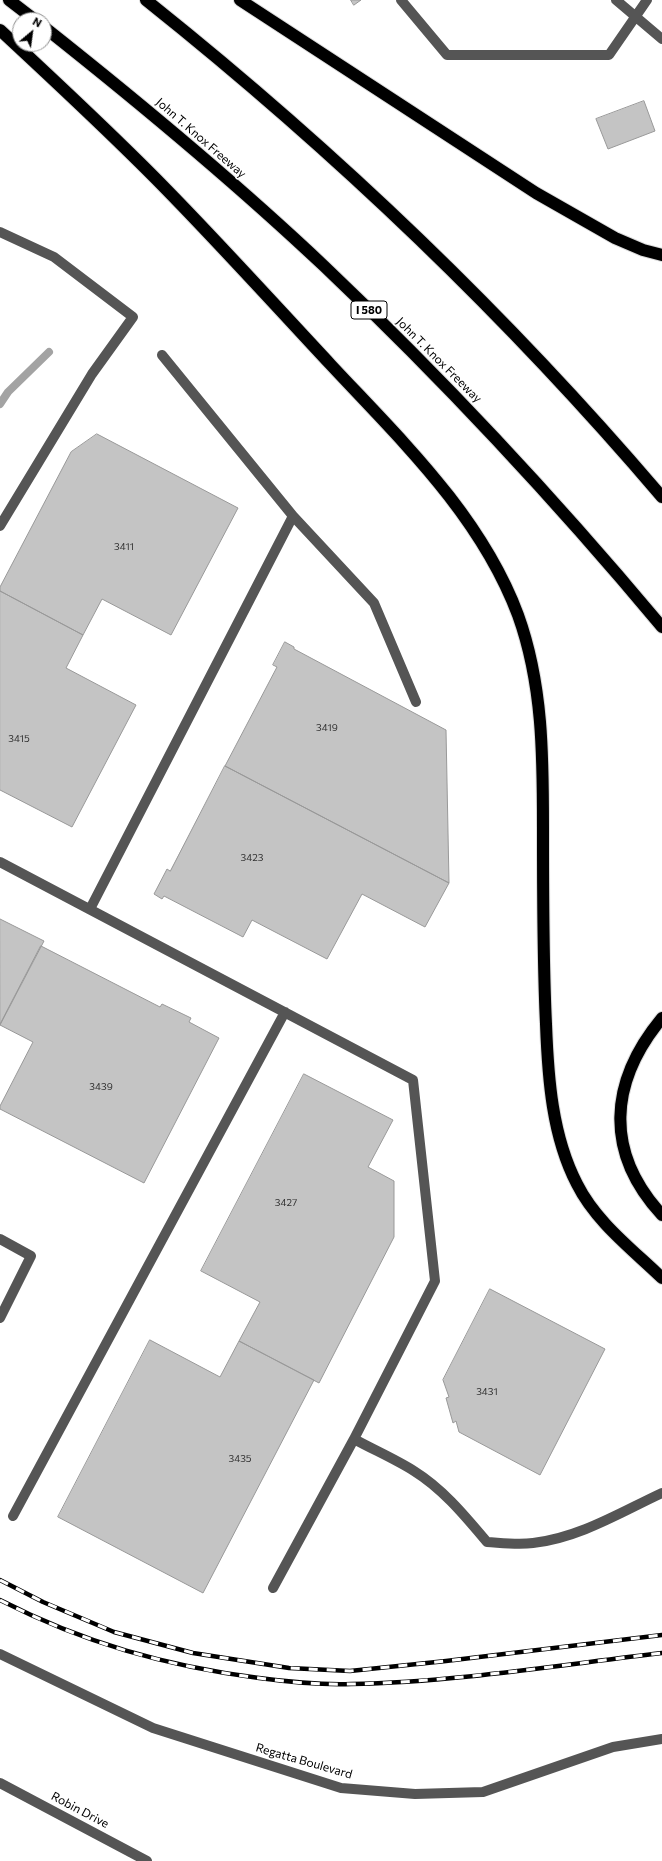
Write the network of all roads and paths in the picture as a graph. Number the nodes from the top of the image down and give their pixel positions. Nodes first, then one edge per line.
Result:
1 (9, 0) edge
2 (146, 0) edge
3 (240, 0) edge
4 (401, 0) edge
5 (616, 0) edge
6 (647, 0) edge
7 (25, 12) edge
8 (636, 17) junction
9 (0, 30) edge
10 (52, 33) edge
11 (662, 39) edge
12 (0, 232) edge
13 (662, 255) edge
14 (162, 355) dead end
15 (662, 497) edge
16 (293, 516) junction
17 (0, 526) edge
18 (662, 627) edge
19 (416, 702) dead end
20 (0, 862) edge
21 (90, 909) junction
22 (285, 1012) junction
23 (662, 1018) edge
24 (662, 1215) edge
25 (0, 1239) edge
26 (662, 1278) edge
27 (0, 1318) edge
28 (354, 1439) junction
29 (662, 1493) edge
30 (13, 1516) dead end
31 (273, 1588) dead end
32 (0, 1654) edge
33 (662, 1739) edge
34 (0, 1783) edge
35 (140, 1859) edge

1 - 7 highway
2 - 15 highway
3 - 13 highway
4 - 8 street
5 - 8 street
6 - 8 street
8 - 11 street
9 - 26 highway
10 - 18 highway, John T. Knox Freeway / I 580
12 - 17 street
14 - 16 street
16 - 19 street
16 - 21 street
20 - 21 street
21 - 22 street
22 - 28 street
22 - 30 street
23 - 24 highway
25 - 27 street
28 - 29 street
28 - 31 street
32 - 33 street, Regatta Boulevard
34 - 35 street, Robin Drive

